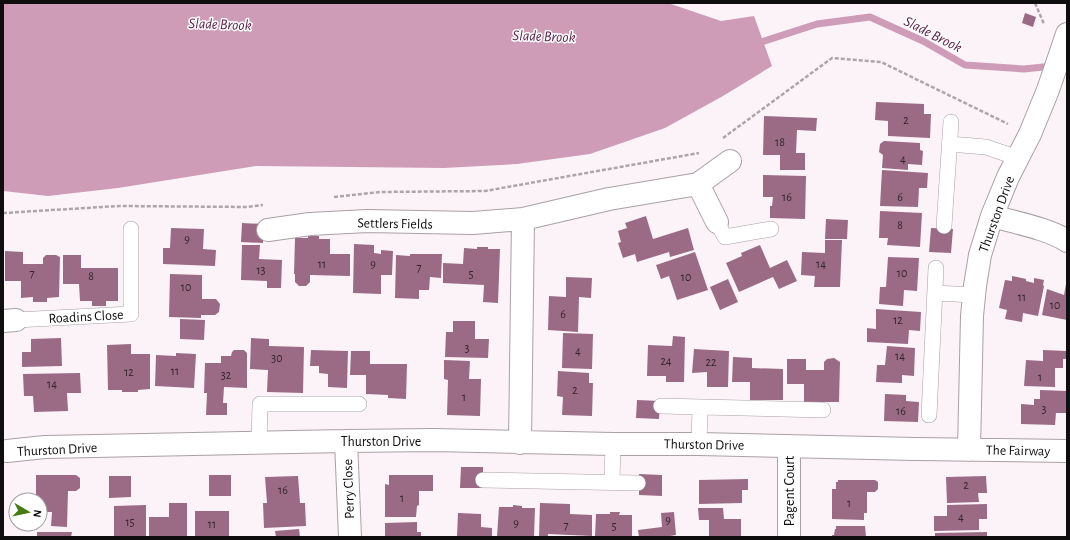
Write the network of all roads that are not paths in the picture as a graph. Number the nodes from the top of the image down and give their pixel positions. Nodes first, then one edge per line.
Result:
1 (1067, 35) edge
2 (951, 122) dead end
3 (949, 144) junction
4 (1018, 158) junction
5 (730, 161) dead end
6 (698, 184) junction
7 (992, 216) junction
8 (523, 219) junction
9 (717, 222) joint
10 (944, 226) dead end
11 (131, 229) dead end
12 (771, 229) dead end
13 (268, 230) dead end
14 (1067, 241) edge
15 (936, 268) dead end
16 (935, 293) junction
17 (974, 295) junction
18 (10, 320) edge
19 (359, 404) dead end
20 (661, 406) dead end
21 (700, 407) junction
22 (823, 410) dead end
23 (929, 415) dead end
24 (346, 441) junction
25 (259, 443) junction
26 (520, 443) junction
27 (612, 444) junction
28 (698, 444) junction
29 (789, 446) junction
30 (969, 450) junction
31 (1067, 451) edge
32 (4, 454) edge
33 (484, 480) dead end
34 (612, 482) junction
35 (638, 483) dead end
36 (350, 537) edge
37 (789, 537) edge

1 - 4 street, Thurston Drive
2 - 3 lane
3 - 4 lane
3 - 10 lane
4 - 7 street, Thurston Drive
5 - 6 street, Settlers Fields
6 - 8 street, Settlers Fields
6 - 9 street
7 - 14 street
7 - 17 street, Thurston Drive
8 - 13 street, Settlers Fields
8 - 26 street
9 - 12 lane
11 - 18 lane, Roadins Close
15 - 16 lane
16 - 17 lane
16 - 23 lane
17 - 30 street, Thurston Drive
19 - 25 lane
20 - 21 lane
21 - 22 lane
21 - 28 lane
24 - 25 street, Thurston Drive
24 - 26 street, Thurston Drive
24 - 36 street, Perry Close
25 - 32 street, Thurston Drive
26 - 27 street, Thurston Drive
27 - 28 street, Thurston Drive
27 - 34 lane
28 - 29 street, Thurston Drive
29 - 30 street, Thurston Drive
29 - 37 street, Pagent Court
30 - 31 street, The Fairway
33 - 34 lane
34 - 35 lane

